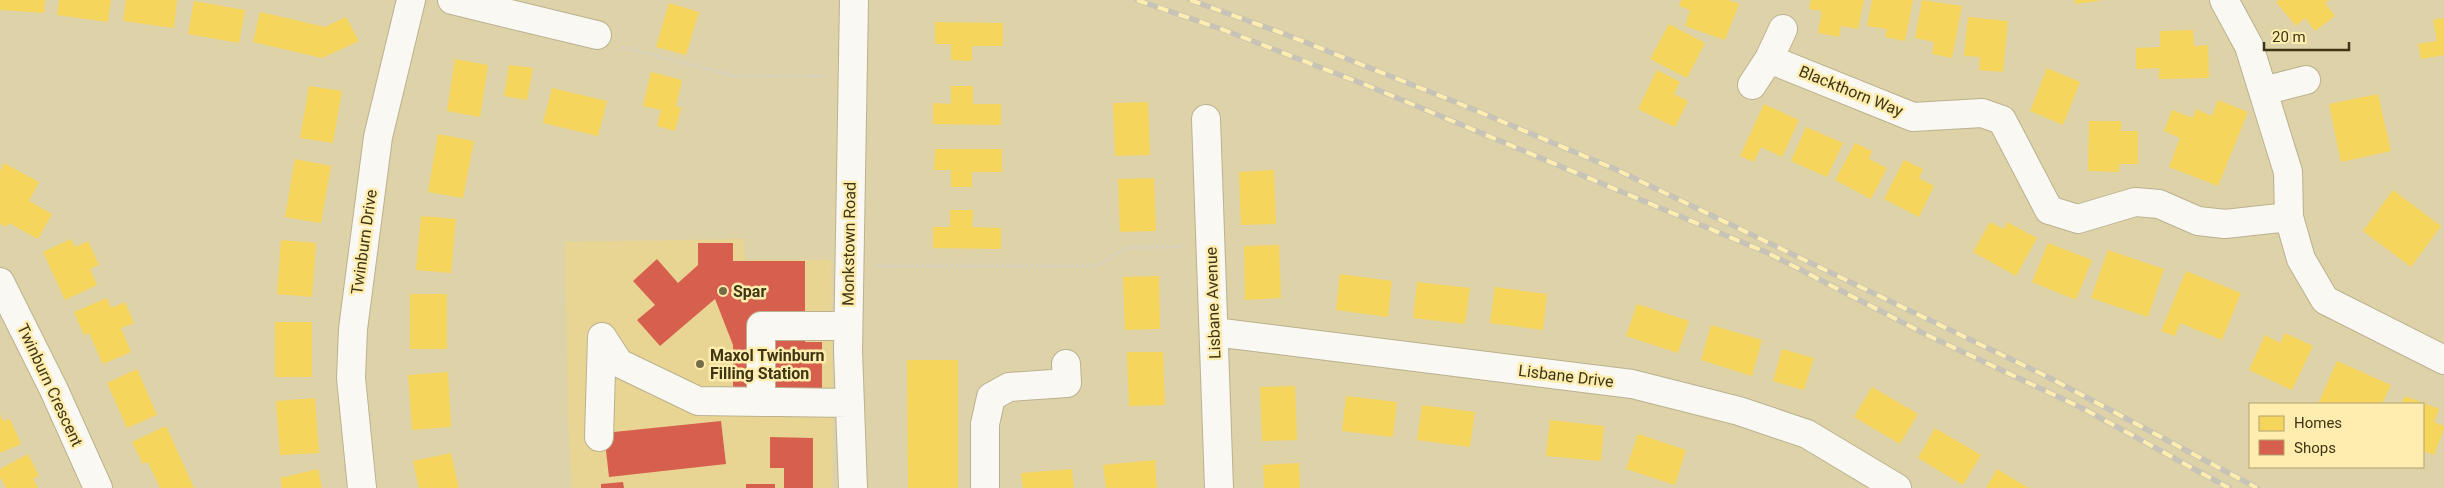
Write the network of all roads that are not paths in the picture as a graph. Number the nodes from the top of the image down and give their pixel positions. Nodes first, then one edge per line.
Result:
1 (412, 0) edge
2 (452, 0) edge
3 (854, 0) edge
4 (2224, 0) edge
5 (1783, 29) dead end
6 (597, 35) road end
7 (1769, 58) junction
8 (2306, 80) dead end
9 (1752, 85) dead end
10 (2263, 91) junction
11 (1206, 119) dead end
12 (2290, 217) junction
13 (0, 282) edge
14 (848, 326) junction
15 (1214, 332) junction
16 (2444, 360) edge
17 (1066, 364) dead end
18 (761, 402) junction
19 (849, 403) junction
20 (599, 437) dead end
21 (98, 488) edge
22 (362, 488) edge
23 (853, 488) edge
24 (984, 488) edge
25 (1219, 488) edge
26 (1897, 488) edge

1 - 22 street, Twinburn Drive
2 - 6 street
3 - 14 street, Monkstown Road
4 - 10 street
5 - 7 street
7 - 9 street
7 - 12 street, Blackthorn Way
8 - 10 street
10 - 12 street
11 - 15 street, Lisbane Avenue
12 - 16 street
13 - 21 street, Twinburn Crescent
14 - 18 street
14 - 19 street, Monkstown Road
15 - 25 street, Lisbane Avenue
15 - 26 street, Lisbane Drive
17 - 24 street
18 - 19 street
18 - 20 street
19 - 23 street, Monkstown Road

